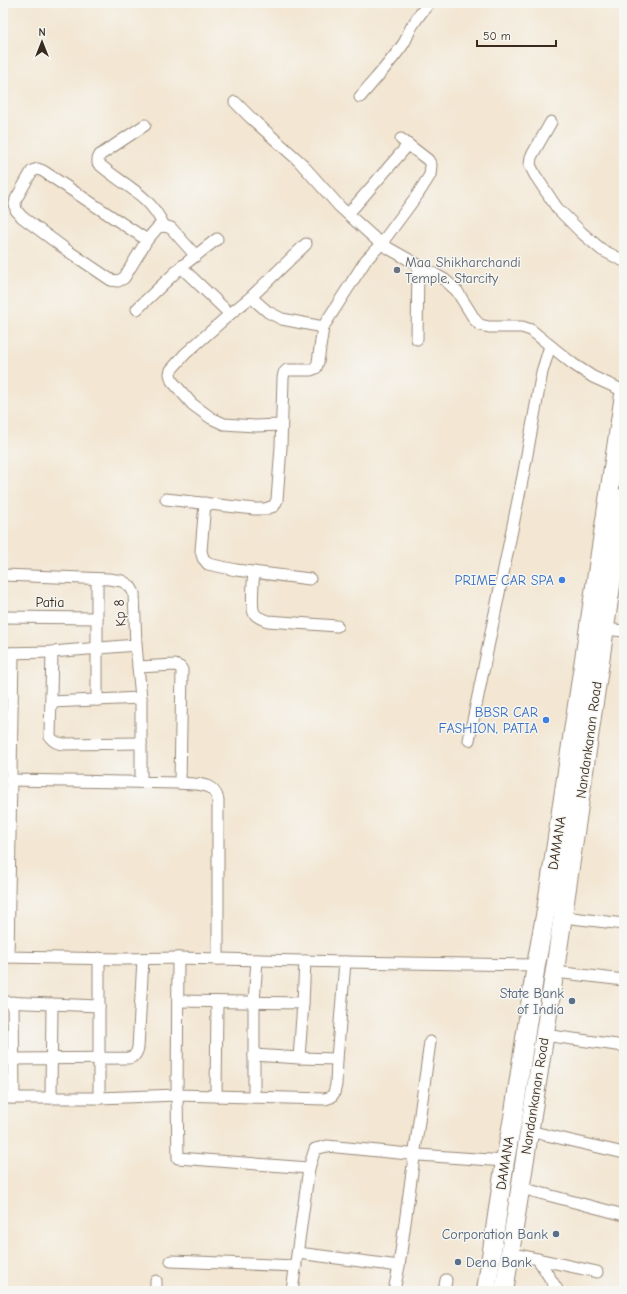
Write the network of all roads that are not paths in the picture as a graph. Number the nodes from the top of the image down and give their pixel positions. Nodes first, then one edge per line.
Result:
1 (429, 3) edge
2 (360, 97) dead end
3 (235, 102) dead end
4 (551, 122) dead end
5 (145, 125) dead end
6 (348, 214) junction
7 (164, 226) junction
8 (217, 239) dead end
9 (147, 240) junction
10 (306, 244) dead end
11 (381, 244) junction
12 (196, 256) junction
13 (624, 261) edge
14 (418, 265) junction
15 (181, 267) junction
16 (251, 297) junction
17 (136, 309) dead end
18 (230, 314) junction
19 (323, 327) junction
20 (417, 339) dead end
21 (550, 346) junction
22 (624, 391) edge
23 (624, 395) edge
24 (281, 425) junction
25 (624, 497) edge
26 (166, 499) dead end
27 (205, 503) junction
28 (254, 572) junction
29 (3, 575) edge
30 (98, 579) junction
31 (310, 579) dead end
32 (3, 617) edge
33 (97, 618) junction
34 (337, 626) dead end
35 (605, 629) junction
36 (624, 631) edge
37 (136, 645) junction
38 (98, 647) junction
39 (52, 652) junction
40 (8, 653) edge
41 (138, 667) junction
42 (8, 695) edge
43 (141, 698) junction
44 (97, 700) junction
45 (50, 702) junction
46 (469, 740) dead end
47 (141, 743) junction
48 (10, 780) junction
49 (141, 782) junction
50 (180, 783) junction
51 (6, 807) edge
52 (570, 812) junction
53 (6, 845) edge
54 (563, 916) junction
55 (624, 924) edge
56 (6, 957) edge
57 (99, 958) junction
58 (178, 958) junction
59 (143, 959) junction
60 (218, 959) junction
61 (257, 960) junction
62 (305, 961) junction
63 (345, 962) junction
64 (536, 964) junction
65 (554, 972) junction
66 (624, 980) edge
67 (178, 1001) junction
68 (8, 1002) edge
69 (217, 1002) junction
70 (254, 1002) junction
71 (303, 1003) junction
72 (52, 1004) junction
73 (99, 1006) junction
74 (544, 1035) junction
75 (430, 1042) dead end
76 (624, 1046) edge
77 (254, 1055) junction
78 (99, 1058) junction
79 (299, 1058) junction
80 (14, 1059) junction
81 (52, 1059) junction
82 (337, 1059) junction
83 (177, 1095) junction
84 (216, 1096) junction
85 (254, 1097) junction
86 (9, 1098) edge
87 (51, 1098) junction
88 (99, 1098) junction
89 (529, 1131) junction
90 (624, 1153) edge
91 (414, 1155) junction
92 (505, 1161) junction
93 (309, 1168) junction
94 (521, 1188) junction
95 (624, 1215) edge
96 (298, 1253) junction
97 (510, 1253) junction
98 (538, 1259) junction
99 (171, 1260) dead end
100 (296, 1266) junction
101 (399, 1266) junction
102 (597, 1272) dead end
103 (446, 1280) dead end
104 (292, 1291) edge
105 (394, 1291) edge
106 (444, 1291) edge
107 (486, 1291) edge
108 (504, 1291) edge
109 (558, 1291) edge

1 - 2 street
3 - 6 street
4 - 13 street
5 - 7 street
6 - 11 street
6 - 11 street
7 - 9 street
7 - 12 street
8 - 12 street
9 - 9 street
10 - 16 street
11 - 14 street
11 - 19 street
12 - 15 street
14 - 20 street
14 - 21 street
15 - 17 street
15 - 18 street
16 - 18 street
16 - 19 street
18 - 24 street
19 - 24 street
21 - 22 street
21 - 46 street
23 - 52 main road, DAMANA
24 - 27 street
25 - 35 main road, Nandankanan Road
26 - 27 street
27 - 28 street
28 - 31 street
28 - 34 street
29 - 30 street, Kp 8
30 - 33 street
30 - 37 street, Kp 8
32 - 33 street, Patia
33 - 38 street
35 - 36 street
35 - 52 main road, Nandankanan Road
37 - 38 street
37 - 41 street, Kp 8
38 - 39 street
38 - 44 street
39 - 40 street
39 - 45 street
40 - 42 street
41 - 43 street, Kp 8
41 - 50 street
42 - 48 street
43 - 44 street
43 - 47 street, Kp 8
44 - 45 street
45 - 47 street
47 - 49 street, Kp 8
48 - 49 street
48 - 51 street
49 - 50 street
50 - 60 street
51 - 53 street
52 - 54 main road, Nandankanan Road
52 - 64 main road, DAMANA
53 - 56 street
54 - 55 street
54 - 65 main road, Nandankanan Road
56 - 57 street
57 - 59 street
57 - 73 street
58 - 59 street
58 - 60 street
58 - 67 street
59 - 78 street
60 - 61 street
61 - 62 street
61 - 70 street
62 - 63 street
62 - 71 street
63 - 64 street
63 - 82 street
64 - 92 main road, DAMANA
65 - 66 street
65 - 74 main road, Nandankanan Road
67 - 69 street
67 - 83 street
68 - 72 street
68 - 80 street
69 - 70 street
69 - 84 street
70 - 71 street
70 - 77 street
71 - 79 street
72 - 73 street
72 - 81 street
73 - 78 street
74 - 76 street
74 - 89 main road, Nandankanan Road
75 - 91 street
77 - 79 street
77 - 85 street
78 - 81 street
78 - 88 street
79 - 82 street
80 - 81 street
80 - 86 street
81 - 87 street
82 - 85 street
83 - 84 street
83 - 88 street
83 - 93 street
84 - 85 street
86 - 87 street
87 - 88 street
89 - 90 street
89 - 94 main road, Nandankanan Road
91 - 92 street
91 - 93 street
91 - 101 street
92 - 107 main road, DAMANA
93 - 96 street
94 - 95 street
94 - 97 main road, Nandankanan Road
96 - 100 street
96 - 101 street
97 - 98 street
97 - 108 main road, Nandankanan Road
98 - 102 street
98 - 109 street
99 - 100 street
100 - 104 street
101 - 105 street
103 - 106 street

